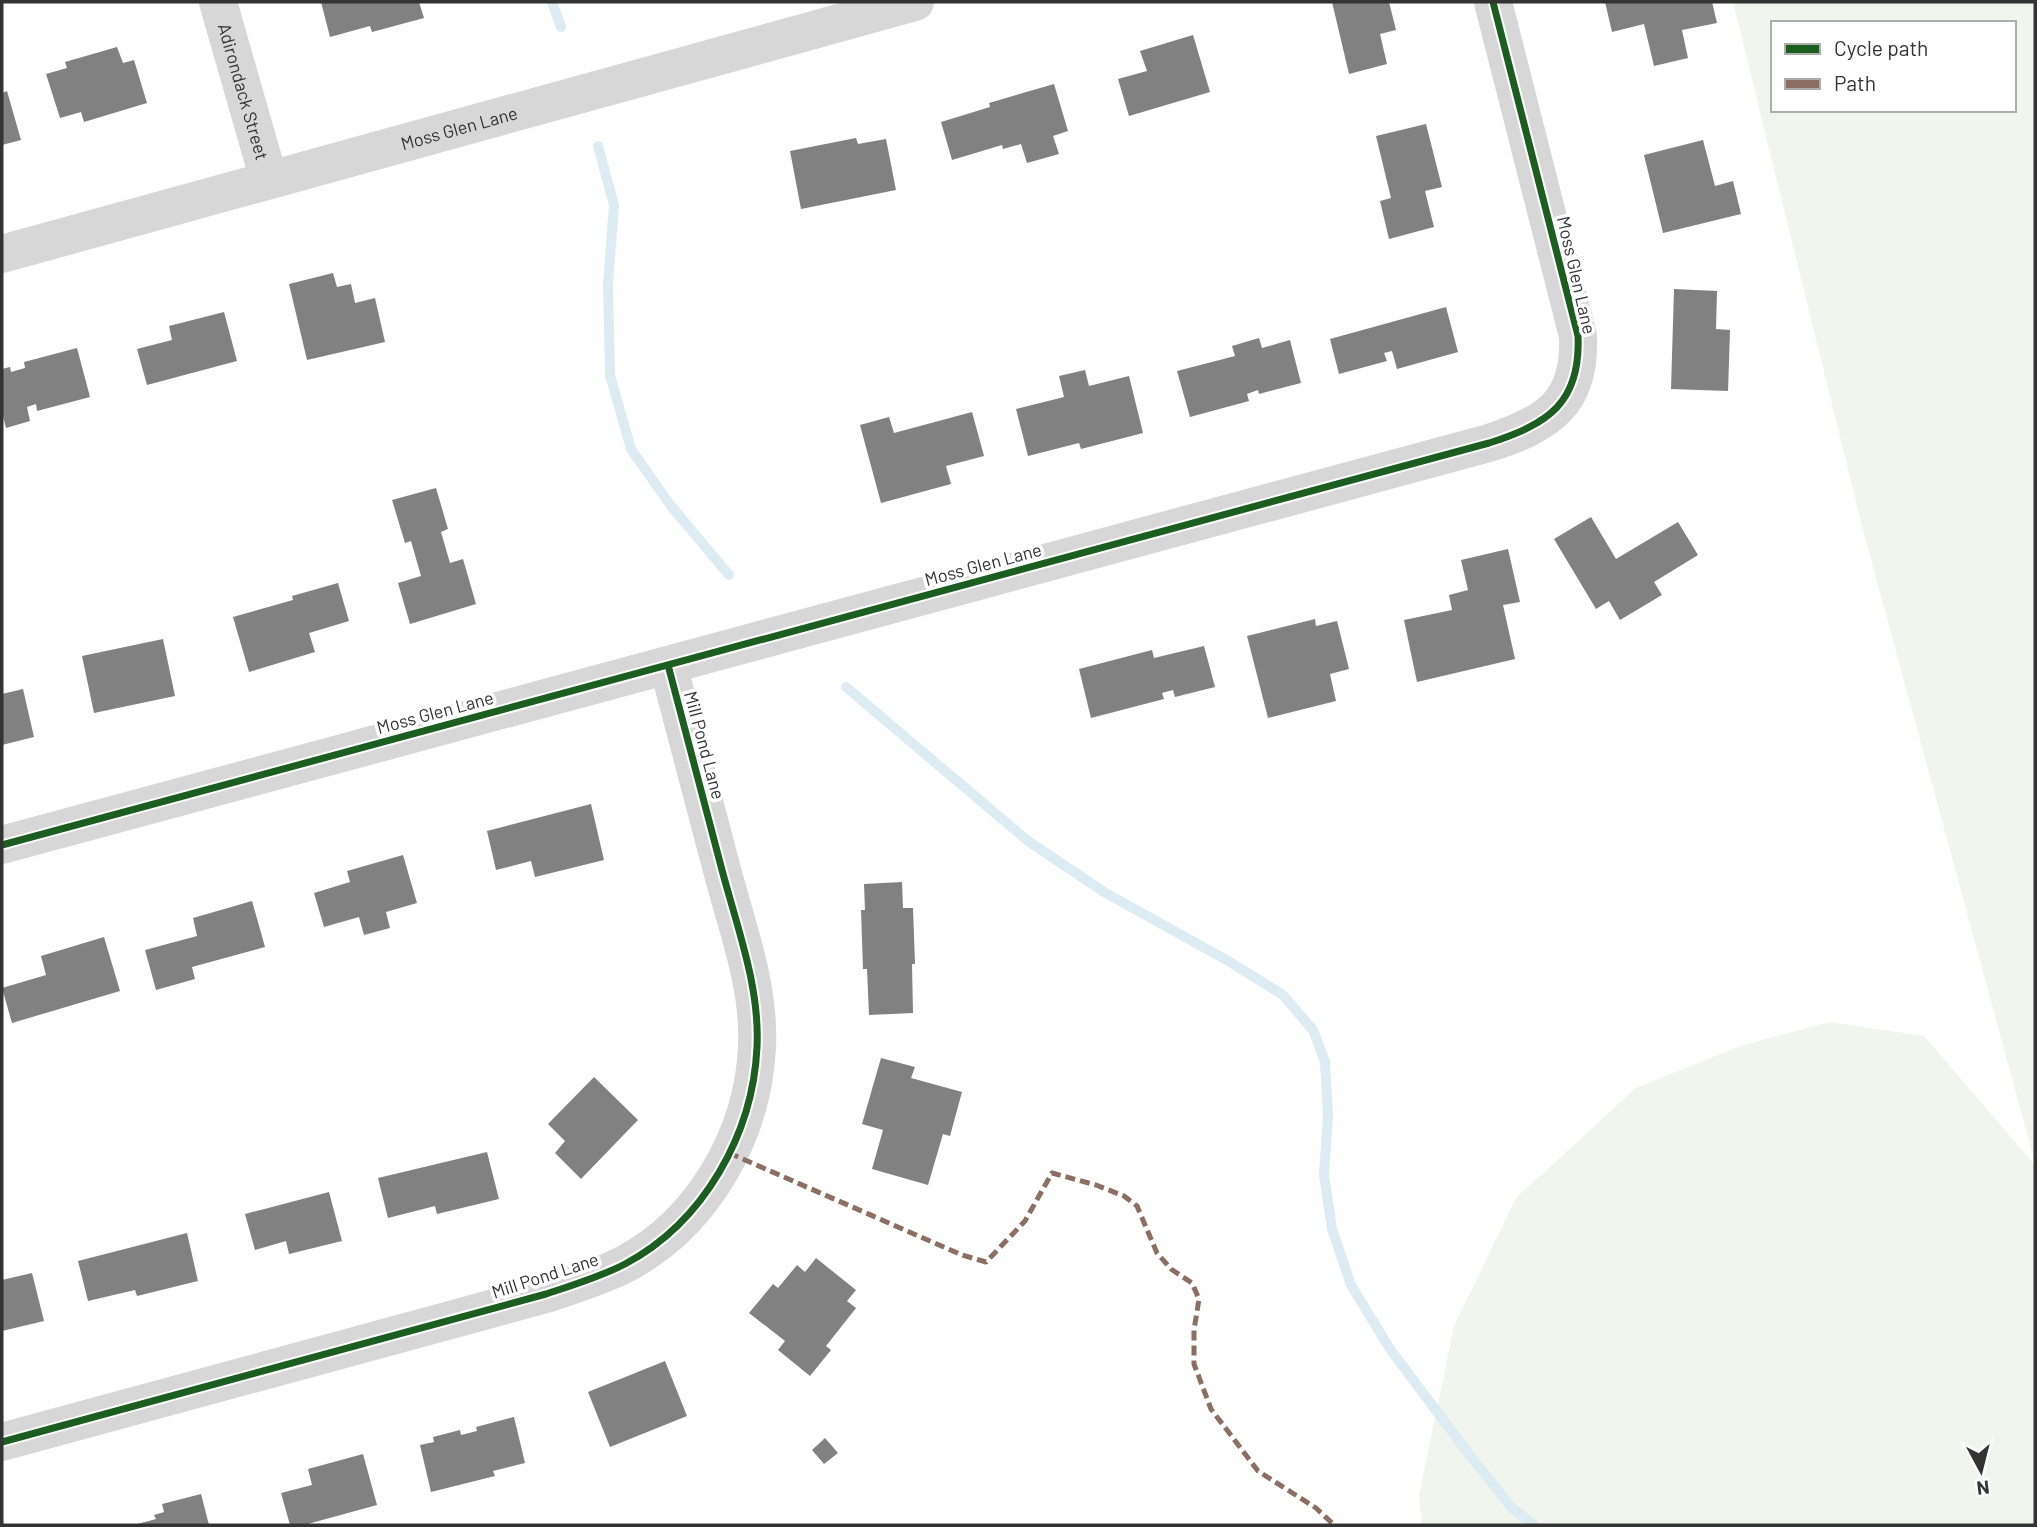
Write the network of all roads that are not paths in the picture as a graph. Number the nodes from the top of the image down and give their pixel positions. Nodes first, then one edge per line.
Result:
1 (218, 2) edge
2 (915, 2) edge
3 (1493, 2) edge
4 (269, 180) junction
5 (2, 254) edge
6 (668, 665) junction
7 (2, 845) edge
8 (2, 1442) edge

1 - 4 street, Adirondack Street
2 - 4 street, Moss Glen Lane
3 - 6 street, Moss Glen Lane
4 - 5 street, Moss Glen Lane
6 - 7 street, Moss Glen Lane
6 - 8 street, Mill Pond Lane

